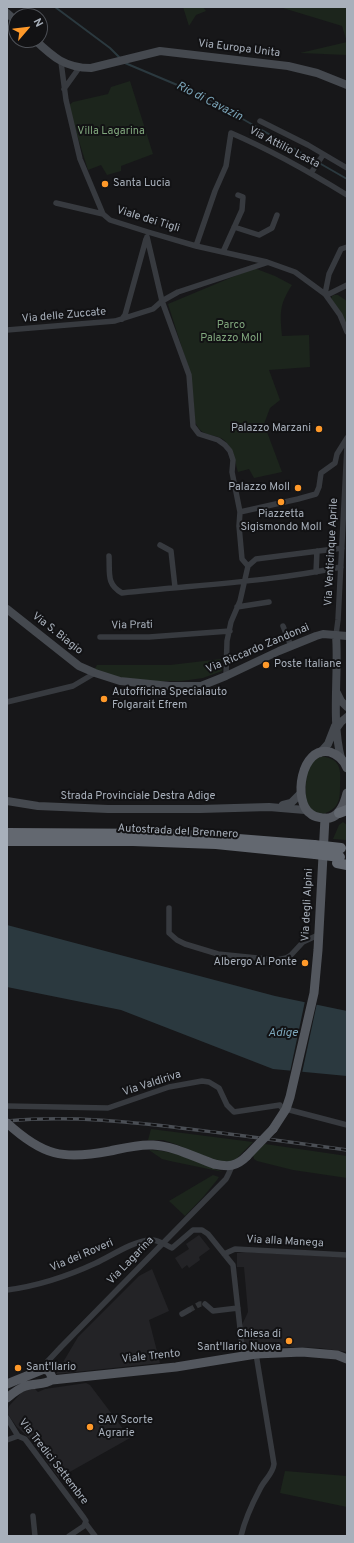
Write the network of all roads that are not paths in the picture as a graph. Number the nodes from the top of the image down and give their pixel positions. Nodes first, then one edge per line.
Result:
1 (43, 48) edge
2 (61, 62) junction
3 (79, 68) junction
4 (347, 85) edge
5 (64, 89) junction
6 (260, 121) dead end
7 (323, 154) junction
8 (347, 168) edge
9 (311, 173) junction
10 (238, 195) dead end
11 (347, 195) edge
12 (56, 203) dead end
13 (103, 214) junction
14 (277, 215) dead end
15 (234, 227) junction
16 (147, 234) junction
17 (196, 246) junction
18 (347, 247) edge
19 (222, 252) junction
20 (267, 262) junction
21 (347, 285) edge
22 (325, 294) junction
23 (162, 301) junction
24 (122, 319) junction
25 (7, 330) edge
26 (347, 332) edge
27 (347, 438) edge
28 (347, 446) edge
29 (346, 470) edge
30 (346, 508) edge
31 (240, 512) junction
32 (160, 545) dead end
33 (342, 548) junction
34 (317, 551) junction
35 (109, 556) dead end
36 (248, 566) junction
37 (341, 567) junction
38 (316, 572) junction
39 (246, 582) junction
40 (175, 587) junction
41 (269, 602) dead end
42 (237, 606) junction
43 (7, 609) edge
44 (283, 626) dead end
45 (230, 631) junction
46 (336, 635) junction
47 (347, 636) edge
48 (100, 637) dead end
49 (288, 645) junction
50 (95, 673) junction
51 (226, 676) junction
52 (336, 690) junction
53 (7, 702) edge
54 (347, 708) edge
55 (337, 711) junction
56 (347, 716) edge
57 (336, 726) junction
58 (320, 752) junction
59 (345, 762) edge
60 (301, 793) junction
61 (347, 794) edge
62 (7, 801) edge
63 (269, 807) junction
64 (305, 810) junction
65 (343, 811) edge
66 (325, 818) junction
67 (7, 833) edge
68 (7, 841) edge
69 (315, 852) junction
70 (343, 857) edge
71 (169, 908) dead end
72 (318, 935) junction
73 (7, 1106) edge
74 (286, 1109) junction
75 (7, 1123) edge
76 (347, 1125) edge
77 (232, 1166) junction
78 (162, 1244) junction
79 (224, 1254) junction
80 (347, 1255) edge
81 (7, 1290) edge
82 (205, 1304) tunnel mouth
83 (238, 1308) junction
84 (189, 1310) tunnel mouth
85 (182, 1314) dead end
86 (256, 1354) junction
87 (243, 1355) junction
88 (347, 1359) edge
89 (44, 1369) junction
90 (52, 1380) junction
91 (7, 1384) edge
92 (7, 1398) edge
93 (7, 1418) edge
94 (18, 1436) junction
95 (7, 1440) edge
96 (33, 1516) dead end
97 (85, 1521) junction
98 (35, 1536) edge
99 (69, 1536) edge
100 (96, 1536) edge
101 (241, 1536) edge

1 - 2 main road
2 - 3 main road
2 - 5 street, Viale dei Tigli
3 - 4 main road, Via Europa Unita
3 - 5 street
5 - 13 street, Viale dei Tigli
6 - 7 street
7 - 8 street
7 - 9 street
9 - 11 street, Via Attilio Lasta
9 - 17 street, Via Attilio Lasta
10 - 15 street
12 - 13 street
13 - 16 street, Viale dei Tigli
14 - 15 street
15 - 19 street
16 - 17 street, Viale dei Tigli
16 - 23 street
16 - 24 street
17 - 19 street, Viale dei Tigli
18 - 22 street
19 - 20 street, Viale dei Tigli
20 - 22 street, Viale dei Tigli
20 - 23 street, Via delle Zuccate
21 - 22 street
22 - 26 street, Viale dei Tigli
23 - 24 street, Via delle Zuccate
23 - 31 street
24 - 25 street, Via delle Zuccate
27 - 31 street
28 - 29 street, Via Venticinque Aprile
29 - 30 street, Via Venticinque Aprile
30 - 33 street, Via Venticinque Aprile
31 - 36 street
32 - 40 street
33 - 34 street
33 - 37 street, Via Venticinque Aprile
34 - 36 street
34 - 38 street
35 - 40 street
36 - 39 street
37 - 38 street
37 - 46 street, Via Venticinque Aprile
38 - 39 street
39 - 40 street
39 - 42 street
41 - 42 street
42 - 45 street
43 - 50 main road, Via S. Biagio
44 - 49 street
45 - 48 street, Via Prati
45 - 51 street
46 - 47 main road, Via Riccardo Zandonai
46 - 49 main road, Via Riccardo Zandonai
46 - 52 main road
49 - 51 main road, Via Riccardo Zandonai
50 - 51 main road, Via Riccardo Zandonai
50 - 53 street
52 - 54 main road
52 - 55 main road
54 - 55 street
55 - 56 street
55 - 57 main road
56 - 57 main road
57 - 58 main road
57 - 59 main road
58 - 59 main road
58 - 60 main road
60 - 63 main road, Strada Provinciale Destra Adige
60 - 64 main road
61 - 65 main road
62 - 63 main road, Strada Provinciale Destra Adige
63 - 64 main road, Strada Provinciale Destra Adige
64 - 66 main road
65 - 66 main road
66 - 72 main road, Via degli Alpini
67 - 69 highway, Autostrada del Brennero
68 - 69 highway, Autostrada del Brennero
69 - 70 highway, Autostrada del Brennero, bridge
69 - 70 highway
71 - 72 street
72 - 74 main road, Via degli Alpini
73 - 74 street, Via Valdiriva
74 - 76 street
74 - 77 main road, Via degli Alpini, bridge
75 - 77 main road, bridge
77 - 78 street, Via Lagarina
78 - 79 street, Via dei Roveri
78 - 81 street, Via dei Roveri
78 - 89 street, Via Lagarina
79 - 80 street, Via alla Manega
79 - 83 street
82 - 83 street
83 - 87 street
84 - 85 street
86 - 87 main road, Viale Trento
86 - 88 main road, Viale Trento
86 - 101 street
87 - 90 main road, Viale Trento
89 - 90 main road
89 - 91 main road
90 - 92 main road, Viale Trento
93 - 94 street, Via Tredici Settembre
94 - 95 street
94 - 97 street, Via Tredici Settembre
96 - 98 street
97 - 99 street
97 - 100 street, Via Tredici Settembre

